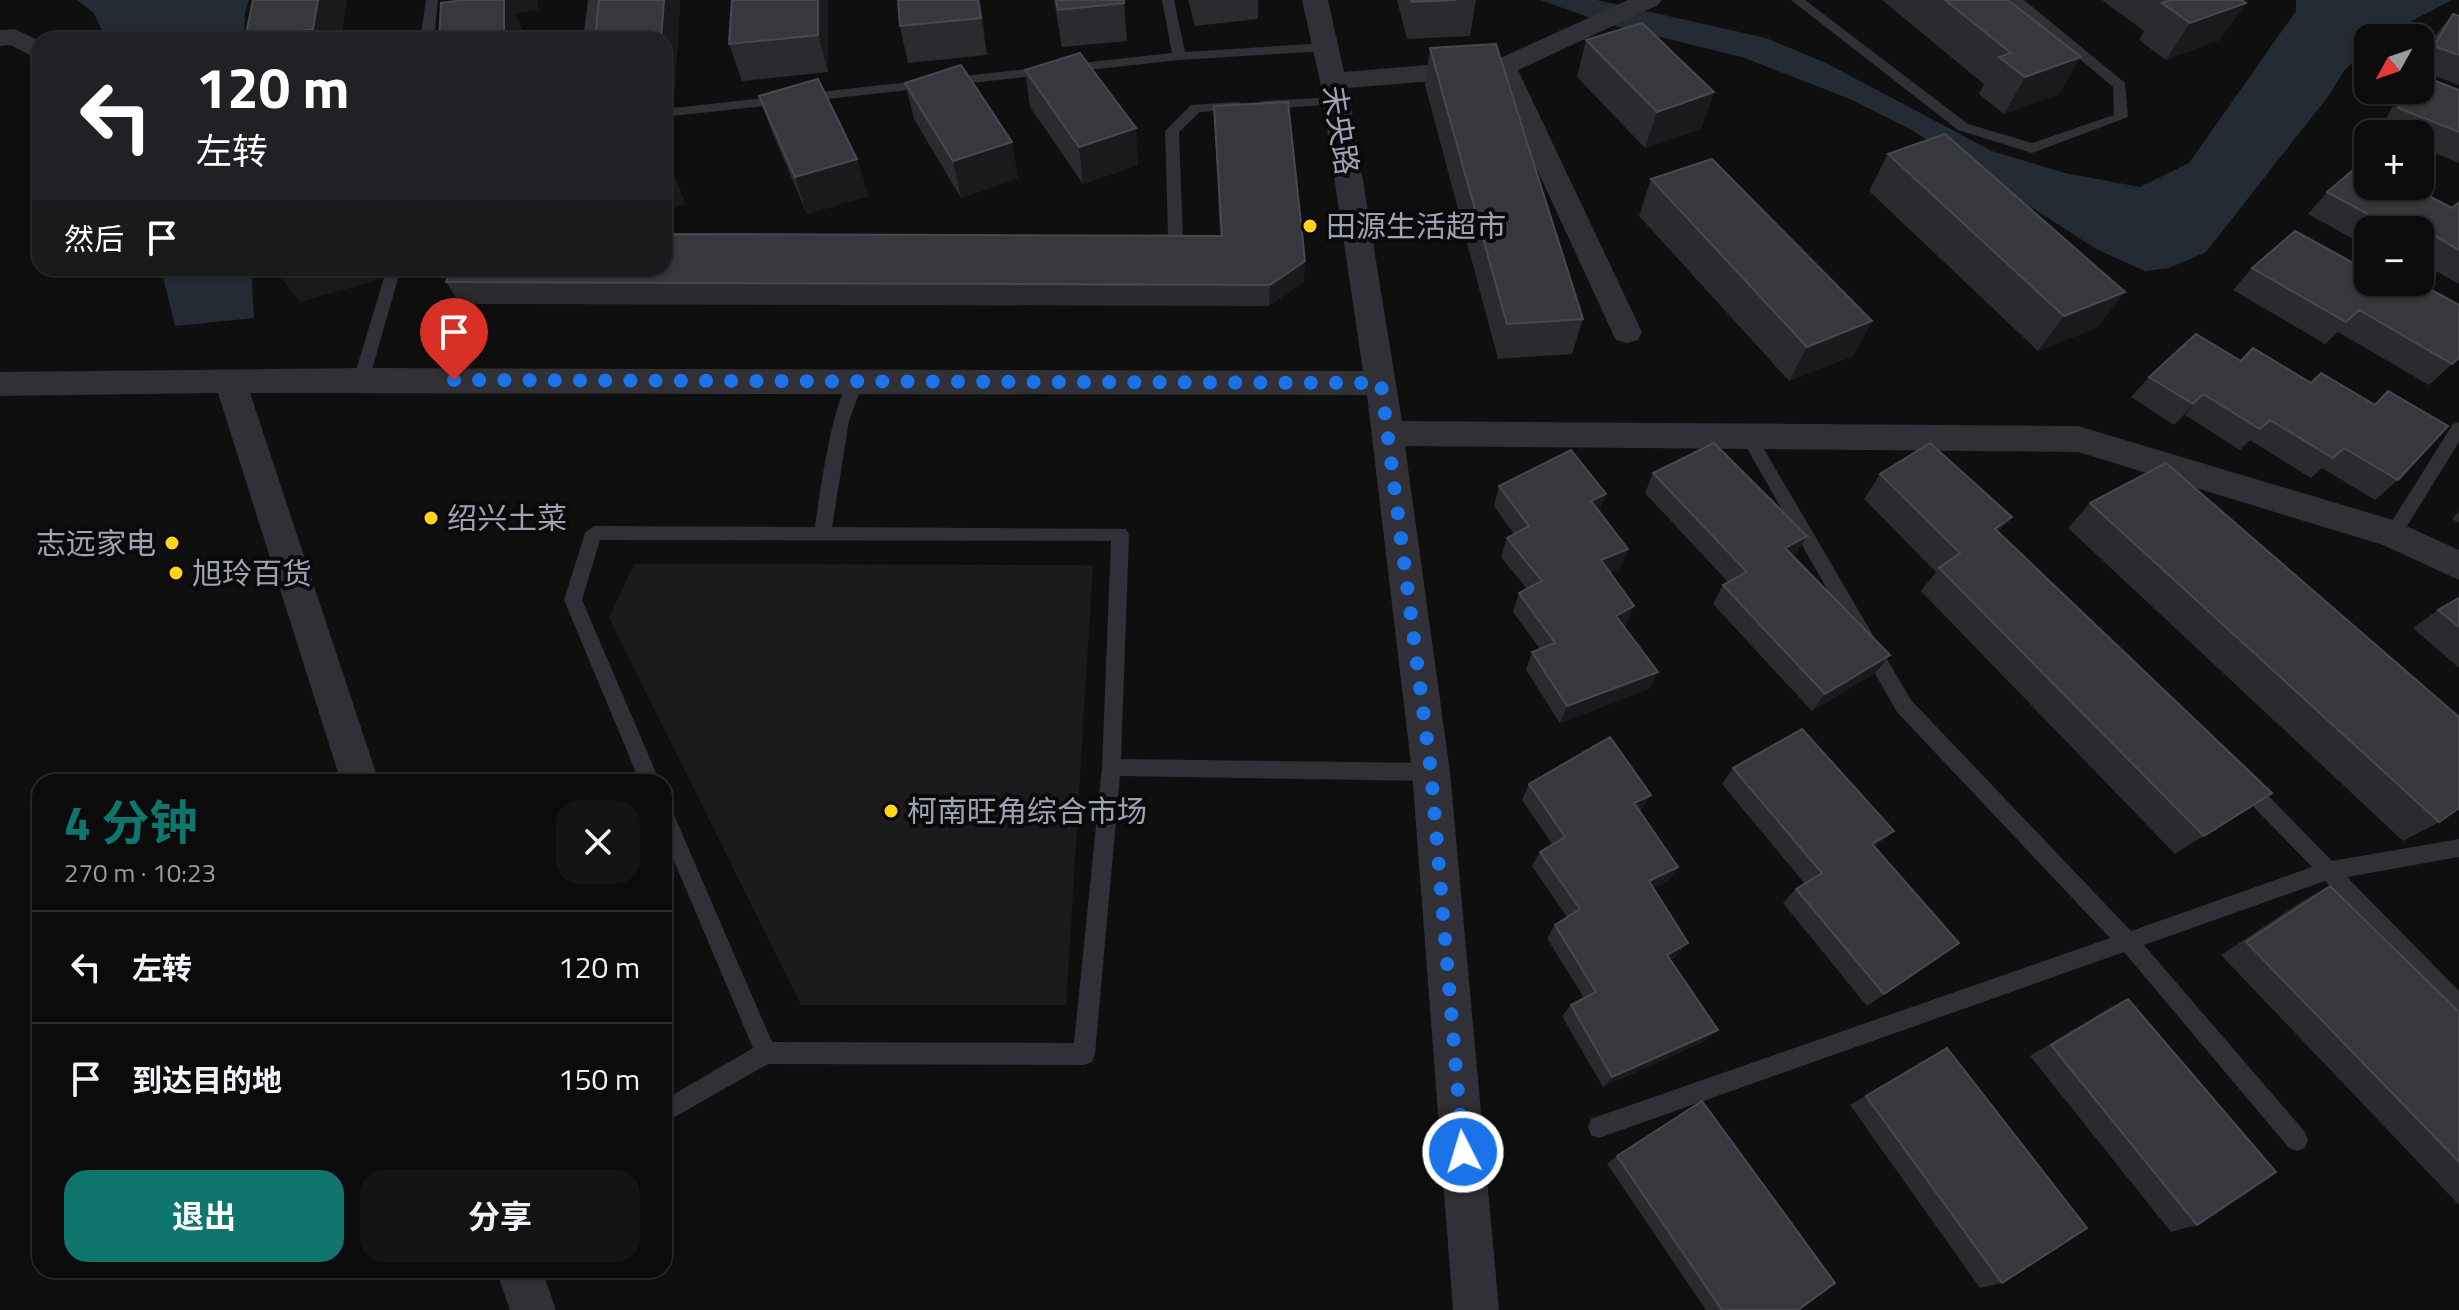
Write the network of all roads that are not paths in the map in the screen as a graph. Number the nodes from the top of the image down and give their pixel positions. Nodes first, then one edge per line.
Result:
1 (432, 0) edge
2 (594, 0) edge
3 (1168, 0) edge
4 (1315, 0) edge
5 (1797, 0) edge
6 (2016, 0) edge
7 (1645, 2) edge
8 (428, 32) edge
9 (591, 32) edge
10 (0, 38) edge
11 (32, 47) edge
12 (1179, 56) junction
13 (1503, 67) junction
14 (1332, 76) junction
15 (672, 112) edge
16 (1144, 239) edge
17 (392, 276) edge
18 (1627, 332) dead end
19 (361, 380) junction
20 (856, 380) junction
21 (1381, 383) junction
22 (0, 384) edge
23 (231, 384) junction
24 (2459, 428) edge
25 (1388, 433) junction
26 (1748, 436) junction
27 (822, 533) junction
28 (2393, 534) junction
29 (2459, 566) edge
30 (1111, 767) junction
31 (2228, 768) edge
32 (1431, 772) junction
33 (357, 774) edge
34 (647, 774) edge
35 (672, 833) edge
36 (2459, 848) edge
37 (2328, 871) junction
38 (2128, 942) junction
39 (2459, 1006) edge
40 (766, 1053) junction
41 (672, 1107) edge
42 (1599, 1127) dead end
43 (2297, 1140) dead end
44 (522, 1278) edge
45 (533, 1310) edge
46 (1476, 1310) edge

1 - 8 lane
2 - 9 lane
3 - 12 lane
4 - 14 street, 未央路
5 - 6 lane
7 - 13 street
10 - 11 street
12 - 14 lane
12 - 15 lane
13 - 14 street
13 - 18 street
14 - 16 lane
14 - 21 street, 未央路
17 - 19 lane
19 - 20 street
19 - 23 street
20 - 21 street
20 - 27 lane
21 - 25 street, 未央路
22 - 23 street
23 - 33 street
24 - 28 lane
25 - 26 street
25 - 32 street, 未央路
26 - 28 street
26 - 38 lane
27 - 30 lane
27 - 34 lane
28 - 29 street
30 - 32 lane
30 - 40 lane
31 - 37 lane
32 - 46 street, 未央路
35 - 40 lane
36 - 37 lane
37 - 38 lane
37 - 39 lane
38 - 42 lane
38 - 43 lane
40 - 41 lane
44 - 45 street

